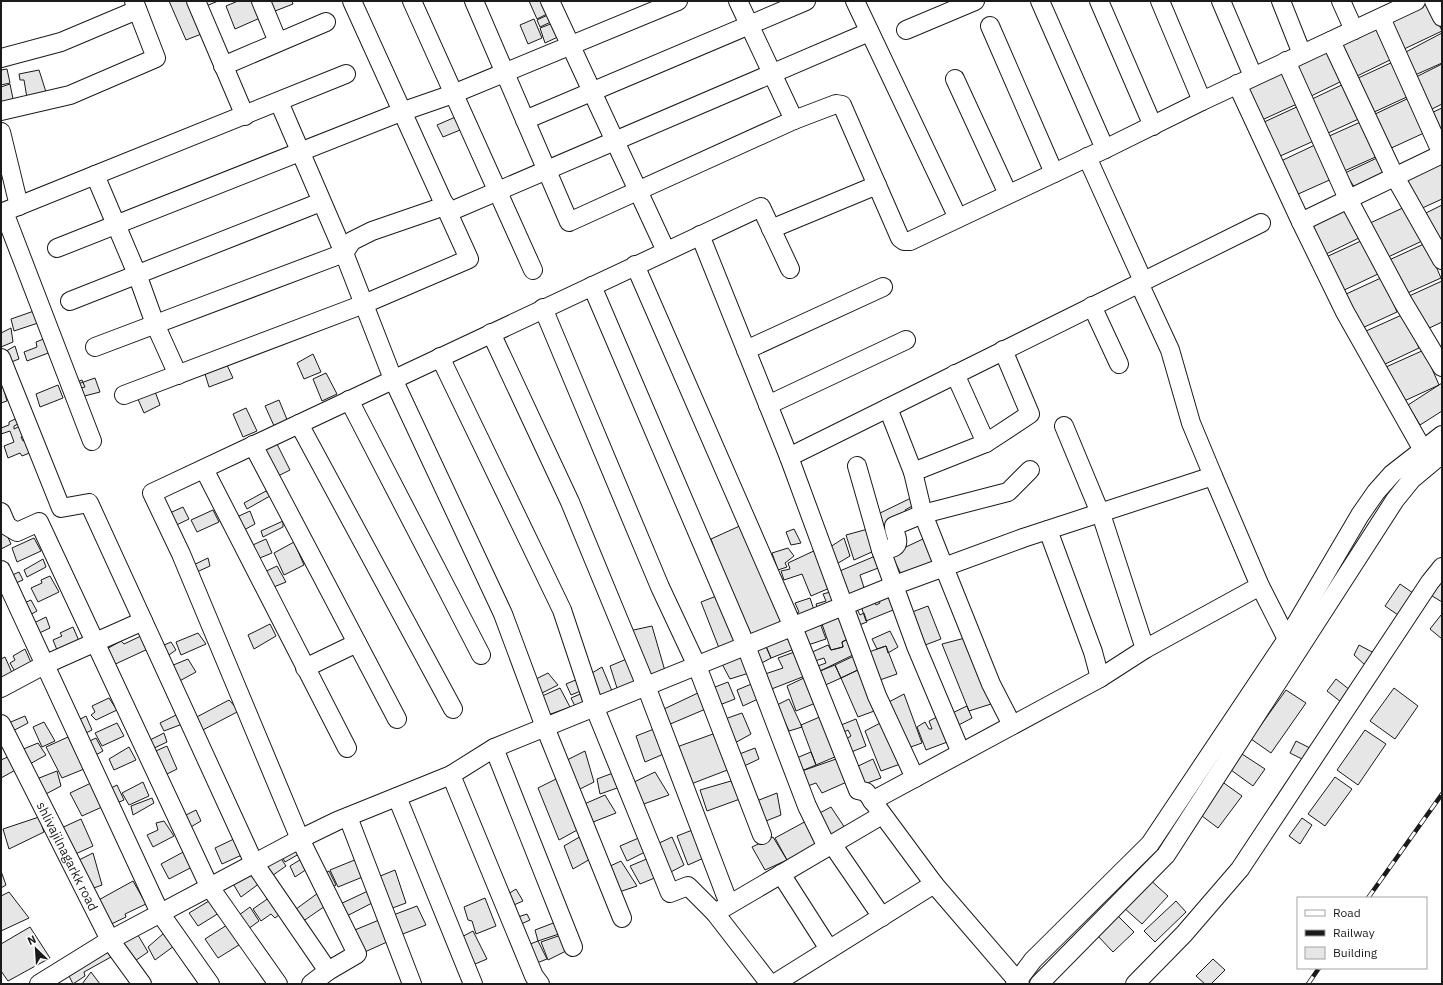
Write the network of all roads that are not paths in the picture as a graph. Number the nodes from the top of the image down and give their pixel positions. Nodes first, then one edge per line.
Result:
1 (196, 1) edge
2 (261, 1) edge
3 (352, 1) edge
4 (412, 1) edge
5 (474, 1) edge
6 (550, 1) edge
7 (678, 1) edge
8 (738, 1) edge
9 (806, 1) edge
10 (855, 1) edge
11 (975, 1) edge
12 (1040, 1) edge
13 (1099, 1) edge
14 (1160, 1) edge
15 (1221, 1) edge
16 (1280, 1) edge
17 (1342, 1) edge
18 (1434, 1) edge
19 (1406, 3) edge
20 (136, 6) edge
21 (1442, 17) edge
22 (1381, 18) junction
23 (326, 22) dead end
24 (749, 24) junction
25 (990, 26) dead end
26 (906, 30) dead end
27 (1354, 30) junction
28 (869, 32) junction
29 (1331, 41) junction
30 (278, 42) junction
31 (570, 46) junction
32 (1302, 54) junction
33 (1, 58) edge
34 (1286, 61) junction
35 (223, 66) junction
36 (504, 72) junction
37 (346, 74) dead end
38 (772, 74) junction
39 (1253, 76) junction
40 (955, 79) dead end
41 (1237, 84) junction
42 (592, 92) junction
43 (453, 94) junction
44 (1202, 101) junction
45 (279, 102) junction
46 (1, 111) edge
47 (401, 112) junction
48 (245, 116) junction
49 (525, 120) junction
50 (794, 120) junction
51 (1153, 126) junction
52 (1, 132) edge
53 (615, 142) junction
54 (1105, 149) junction
55 (299, 152) junction
56 (1442, 154) edge
57 (1087, 157) junction
58 (546, 171) junction
59 (1054, 173) junction
60 (95, 175) junction
61 (1395, 177) junction
62 (877, 185) junction
63 (498, 191) junction
64 (638, 191) junction
65 (1008, 194) junction
66 (1348, 199) junction
67 (321, 202) junction
68 (447, 208) junction
69 (8, 211) edge
70 (958, 218) junction
71 (1300, 222) junction
72 (1261, 223) dead end
73 (116, 225) junction
74 (771, 229) junction
75 (700, 235) junction
76 (57, 248) dead end
77 (666, 251) junction
78 (344, 254) junction
79 (1442, 260) edge
80 (635, 265) junction
81 (790, 269) dead end
82 (534, 270) dead end
83 (137, 274) junction
84 (1141, 282) junction
85 (592, 286) junction
86 (883, 288) dead end
87 (70, 301) dead end
88 (364, 304) junction
89 (1092, 306) junction
90 (543, 308) junction
91 (155, 324) junction
92 (490, 333) junction
93 (906, 340) dead end
94 (95, 346) dead end
95 (746, 350) junction
96 (1003, 350) junction
97 (440, 357) junction
98 (1119, 364) dead end
99 (3, 367) edge
100 (1442, 367) edge
101 (955, 374) junction
102 (178, 375) junction
103 (393, 379) junction
104 (124, 395) dead end
105 (349, 400) junction
106 (768, 405) junction
107 (888, 408) junction
108 (299, 424) junction
109 (1064, 426) dead end
110 (1442, 434) edge
111 (92, 441) dead end
112 (986, 443) junction
113 (253, 445) junction
114 (1432, 456) edge
115 (789, 457) junction
116 (857, 466) dead end
117 (204, 469) junction
118 (1030, 470) dead end
119 (913, 472) junction
120 (1213, 476) junction
121 (923, 514) junction
122 (1099, 514) junction
123 (3, 522) edge
124 (1048, 530) junction
125 (881, 550) junction
126 (944, 567) junction
127 (1442, 568) edge
128 (1, 570) edge
129 (895, 585) junction
130 (1260, 586) junction
131 (843, 607) junction
132 (143, 621) junction
133 (793, 627) junction
134 (1287, 639) junction
135 (95, 643) junction
136 (357, 644) junction
137 (746, 646) junction
138 (1145, 649) junction
139 (481, 655) dead end
140 (44, 665) junction
141 (697, 666) junction
142 (306, 668) junction
143 (1100, 678) junction
144 (646, 686) junction
145 (1, 688) edge
146 (594, 706) junction
147 (453, 709) dead end
148 (397, 719) dead end
149 (1, 724) edge
150 (1012, 725) junction
151 (545, 727) junction
152 (347, 748) dead end
153 (494, 748) junction
154 (961, 753) junction
155 (451, 775) junction
156 (915, 778) junction
157 (397, 796) junction
158 (877, 808) junction
159 (348, 817) junction
160 (762, 836) dead end
161 (300, 839) junction
162 (829, 846) junction
163 (254, 863) junction
164 (781, 874) junction
165 (934, 884) junction
166 (209, 886) junction
167 (722, 909) junction
168 (160, 913) junction
169 (882, 917) junction
170 (622, 918) dead end
171 (110, 940) junction
172 (573, 948) dead end
173 (829, 949) junction
174 (328, 971) junction
175 (64, 978) edge
176 (1017, 983) edge
177 (39, 984) edge
178 (142, 984) edge
179 (210, 984) edge
180 (278, 984) edge
181 (311, 984) edge
182 (412, 984) edge
183 (473, 984) edge
184 (540, 984) edge
185 (770, 984) edge
186 (774, 984) edge
187 (1039, 984) edge
188 (1136, 984) edge

1 - 35 street
2 - 30 street
3 - 47 street
4 - 43 street
5 - 36 street
6 - 31 street
7 - 31 street
8 - 24 street
9 - 24 street
10 - 28 street
11 - 26 street
12 - 54 street
13 - 51 street
14 - 44 street
15 - 39 street
16 - 32 street
17 - 27 street
18 - 21 street
19 - 22 street
20 - 33 street
20 - 46 street
22 - 27 street
22 - 56 street
23 - 30 street
24 - 38 street
24 - 42 street
25 - 59 street
27 - 29 street
28 - 38 street
28 - 70 street
29 - 32 street
29 - 61 street
30 - 35 street
31 - 36 street
31 - 42 street
32 - 34 street
34 - 39 street
34 - 66 street
35 - 48 street
36 - 43 street
36 - 49 street
37 - 45 street
38 - 50 street
38 - 53 street
39 - 41 street
40 - 65 street
41 - 44 street
41 - 71 street
42 - 49 street
42 - 53 street
43 - 47 street
43 - 63 street
44 - 51 street
45 - 48 street
45 - 55 street
47 - 55 street
47 - 68 street
48 - 60 street
49 - 58 street
50 - 62 street
50 - 64 street
51 - 54 street
52 - 69 street
53 - 58 street
53 - 64 street
54 - 57 street
55 - 67 street
55 - 73 street
56 - 61 street
57 - 59 street
57 - 84 street
58 - 63 street
58 - 64 street
59 - 65 street
60 - 69 street
60 - 73 street
61 - 66 street
61 - 79 street
62 - 70 street
62 - 74 street
63 - 68 street
63 - 82 street
64 - 77 street
65 - 70 street
66 - 71 street
66 - 100 street
67 - 78 street
67 - 83 street
68 - 78 street
68 - 88 street
69 - 111 street
71 - 114 street
72 - 84 street
73 - 76 street
73 - 83 street
74 - 75 street
74 - 81 street
75 - 77 street
75 - 95 street
77 - 80 street
78 - 88 street
78 - 91 street
80 - 85 street
80 - 133 street
83 - 87 street
83 - 91 street
84 - 89 street
84 - 120 street
85 - 90 street
85 - 137 street
86 - 95 street
88 - 102 street
88 - 103 street
89 - 96 street
89 - 98 street
90 - 92 street
90 - 141 street
91 - 94 street
91 - 102 street
92 - 97 street
92 - 144 street
93 - 106 street
95 - 106 street
96 - 101 street
96 - 112 street
97 - 103 street
97 - 146 street
99 - 132 street
101 - 107 street
101 - 112 street
102 - 104 street
103 - 105 street
103 - 151 street
105 - 108 street
105 - 139 street
106 - 115 street
107 - 115 street
107 - 119 street
108 - 113 street
108 - 147 street
109 - 122 street
110 - 114 street
112 - 119 street
113 - 117 street
113 - 136 street
114 - 134 street
114 - 187 street
115 - 131 street
116 - 125 street
117 - 142 street
117 - 161 street
118 - 121 street
119 - 121 street
120 - 122 street
120 - 130 street
121 - 125 street
121 - 126 street
122 - 124 street
122 - 138 street
123 - 135 street
124 - 126 street
124 - 143 street
125 - 129 street
126 - 129 street
126 - 150 street
127 - 188 street
128 - 140 street
129 - 131 street
129 - 154 street
130 - 134 street
130 - 138 street
131 - 133 street
131 - 156 street
132 - 135 street
132 - 163 street
133 - 137 street
133 - 158 street
134 - 176 street
135 - 140 street
135 - 166 street
136 - 142 street
136 - 148 street
137 - 141 street
137 - 162 street
138 - 143 street
140 - 145 street
140 - 168 street
141 - 144 street
141 - 160 street
142 - 152 street
143 - 150 street
144 - 146 street
144 - 167 street
146 - 151 street
146 - 167 street
149 - 171 street, shlivajilnagarkk road
150 - 154 street
151 - 153 street
151 - 170 street
153 - 155 street
153 - 172 street
154 - 156 street
155 - 157 street
155 - 184 street
156 - 158 street
157 - 159 street
157 - 183 street
158 - 162 street
158 - 165 street
159 - 161 street
159 - 182 street
161 - 163 street
161 - 174 street
162 - 164 street
162 - 169 street
163 - 166 street
163 - 174 street
164 - 167 street
164 - 173 street
165 - 169 street
165 - 176 street
166 - 168 street
166 - 180 street
167 - 185 street
168 - 171 street
168 - 179 street
169 - 173 street
171 - 175 street
171 - 178 street, shlivajilnagarkk road
173 - 186 street
174 - 181 street
175 - 177 street

